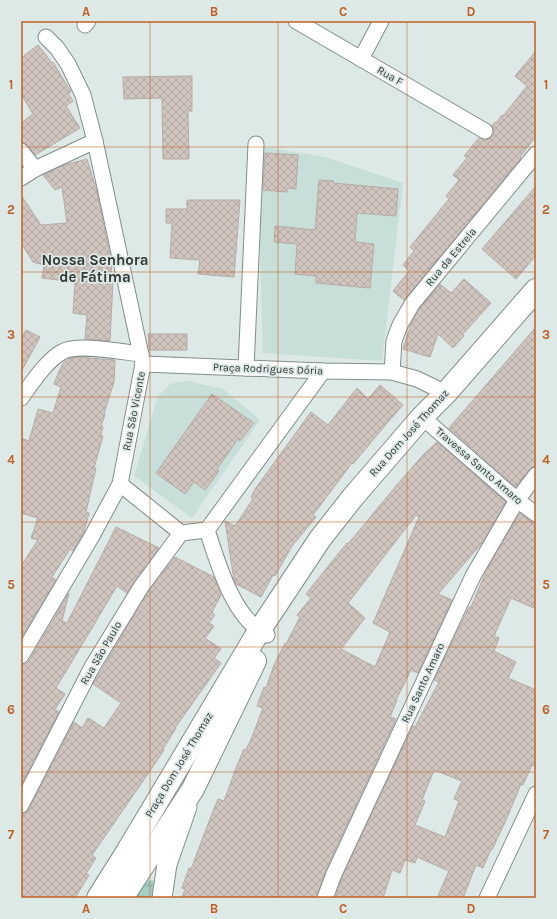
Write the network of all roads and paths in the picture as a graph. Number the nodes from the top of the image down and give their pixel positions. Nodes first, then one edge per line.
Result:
1 (296, 21) edge
2 (381, 21) edge
3 (46, 37) dead end
4 (361, 59) junction
5 (484, 131) dead end
6 (95, 141) junction
7 (256, 144) dead end
8 (21, 151) edge
9 (536, 154) edge
10 (35, 169) junction
11 (21, 178) edge
12 (536, 290) edge
13 (142, 359) junction
14 (246, 368) junction
15 (323, 371) junction
16 (392, 372) junction
17 (446, 393) junction
18 (21, 398) edge
19 (422, 417) junction
20 (536, 475) edge
21 (120, 484) junction
22 (517, 500) junction
23 (536, 514) edge
24 (207, 530) junction
25 (181, 533) junction
26 (263, 633) junction
27 (21, 656) edge
28 (193, 789) junction
29 (536, 794) edge
30 (21, 805) edge
31 (135, 857) junction
32 (98, 898) edge
33 (122, 898) edge
34 (162, 898) edge
35 (325, 898) edge
36 (487, 898) edge

1 - 4 street, Rua F
2 - 4 street
3 - 6 street, Rua São Vicente
4 - 5 street, Rua F
6 - 10 street
6 - 13 street, Rua São Vicente
7 - 14 street
8 - 10 street
9 - 16 street, Rua da Estrela
10 - 11 street
12 - 17 main road, Rua Dom José Thomaz
13 - 14 street, Praça Rodrigues Dória
13 - 18 street, Praça Rodrigues Dória
13 - 21 street, Rua São Vicente
14 - 15 street, Praça Rodrigues Dória
15 - 16 street, Praça Rodrigues Dória
15 - 24 street
16 - 17 street, Praça Rodrigues Dória
17 - 19 main road, Rua Dom José Thomaz
19 - 22 street, Travessa Santo Amaro
19 - 26 main road, Rua Dom José Thomaz
20 - 22 street, Rua Santo Amaro
21 - 25 street
21 - 27 street, Rua São Vicente
22 - 23 street, Travessa Santo Amaro
22 - 35 street, Rua Santo Amaro
24 - 25 street
24 - 26 street
25 - 30 street, Rua São Paulo
26 - 28 main road, Praça Dom José Thomaz
26 - 31 main road, Praça Dom José Thomaz
28 - 31 main road
28 - 34 street, Praça Dom José Thomaz
29 - 36 street
31 - 32 main road, Praça Dom José Thomaz
31 - 33 main road

